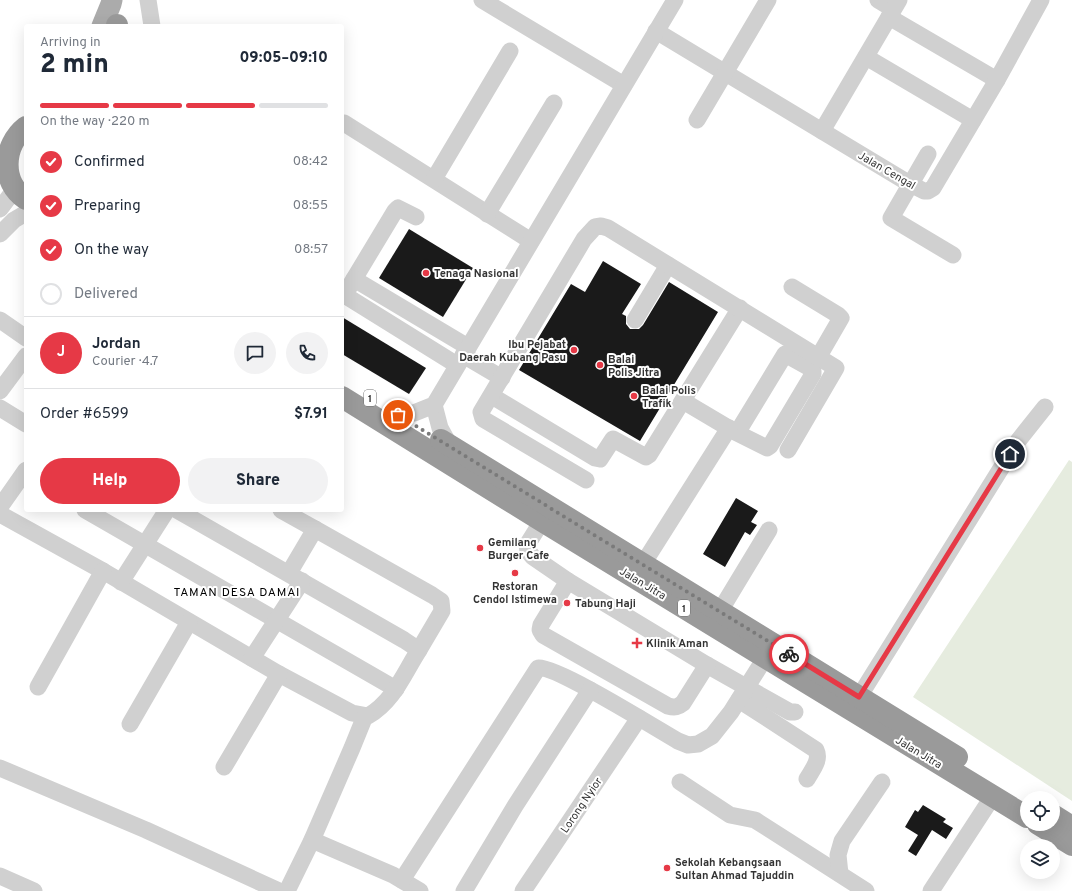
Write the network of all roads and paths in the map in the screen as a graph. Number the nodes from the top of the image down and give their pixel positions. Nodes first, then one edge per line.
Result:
1 (148, 0) edge
2 (675, 0) edge
3 (768, 0) edge
4 (878, 0) edge
5 (1039, 1) edge
6 (490, 2) edge
7 (894, 9) edge
8 (152, 24) edge
9 (656, 31) junction
10 (510, 51) dead end
11 (866, 57) junction
12 (725, 73) junction
13 (997, 80) junction
14 (624, 85) junction
15 (554, 103) dead end
16 (696, 120) dead end
17 (973, 120) junction
18 (344, 123) dead end
19 (822, 131) junction
20 (13, 137) edge
21 (928, 154) dead end
22 (434, 179) junction
23 (910, 184) junction
24 (13, 187) edge
25 (0, 209) edge
26 (24, 214) edge
27 (487, 214) junction
28 (416, 217) dead end
29 (0, 234) edge
30 (531, 241) junction
31 (953, 255) dead end
32 (668, 265) junction
33 (354, 279) junction
34 (792, 287) dead end
35 (740, 308) junction
36 (404, 309) junction
37 (0, 320) edge
38 (635, 320) dead end
39 (394, 326) junction
40 (24, 337) edge
41 (463, 355) junction
42 (819, 356) junction
43 (24, 359) edge
44 (502, 378) junction
45 (344, 382) edge
46 (0, 391) edge
47 (492, 396) junction
48 (811, 396) junction
49 (344, 397) edge
50 (683, 402) junction
51 (434, 405) junction
52 (1045, 407) dead end
53 (398, 415) junction
54 (3, 416) edge
55 (24, 423) edge
56 (733, 431) junction
57 (450, 446) junction
58 (788, 450) dead end
59 (24, 474) edge
60 (586, 480) dead end
61 (0, 507) edge
62 (88, 512) edge
63 (166, 512) edge
64 (181, 512) edge
65 (284, 512) edge
66 (0, 514) edge
67 (542, 521) junction
68 (314, 529) junction
69 (769, 530) dead end
70 (145, 545) junction
71 (643, 564) junction
72 (103, 571) junction
73 (296, 577) junction
74 (568, 581) junction
75 (121, 582) junction
76 (720, 611) junction
77 (277, 620) junction
78 (189, 622) junction
79 (419, 650) junction
80 (252, 658) junction
81 (765, 658) junction
82 (707, 664) junction
83 (279, 674) junction
84 (38, 687) dead end
85 (396, 689) junction
86 (590, 690) junction
87 (743, 694) junction
88 (859, 697) junction
89 (795, 712) dead end
90 (364, 716) junction
91 (639, 718) junction
92 (130, 724) dead end
93 (224, 767) dead end
94 (0, 768) edge
95 (807, 779) dead end
96 (680, 782) dead end
97 (882, 782) dead end
98 (1020, 795) edge
99 (993, 796) junction
100 (1020, 813) edge
101 (1060, 819) edge
102 (1072, 827) edge
103 (1049, 831) edge
104 (312, 840) junction
105 (1072, 845) edge
106 (840, 874) junction
107 (0, 876) edge
108 (402, 880) junction
109 (34, 891) edge
110 (279, 891) edge
111 (287, 891) edge
112 (420, 891) edge
113 (464, 891) edge
114 (523, 891) edge
115 (866, 891) edge
116 (931, 891) edge

1 - 8 street
2 - 9 street
3 - 12 street
4 - 7 street
5 - 13 street, Jalan Cengal
6 - 14 street
7 - 11 street
7 - 13 street
9 - 12 street, Jalan Cengal
9 - 14 street
10 - 22 street
11 - 17 street
11 - 19 street
12 - 16 street
12 - 19 street, Jalan Cengal
13 - 17 street, Jalan Cengal
14 - 30 street
15 - 27 street
17 - 23 street, Jalan Cengal
18 - 22 street
19 - 23 street, Jalan Cengal
20 - 24 highway
21 - 23 street
22 - 27 street
23 - 31 street
24 - 25 street
26 - 29 street
27 - 30 street
28 - 33 street
30 - 41 street
32 - 35 street
32 - 38 street
32 - 44 street
33 - 36 street
33 - 39 street
34 - 42 street
35 - 42 street
35 - 50 street
36 - 39 street
36 - 41 street
37 - 40 street
39 - 41 street
41 - 44 street
41 - 51 street
42 - 48 street
43 - 46 street
44 - 47 street
45 - 53 highway, Jalan Jitra / 1
47 - 50 street
47 - 60 street
48 - 56 street
48 - 56 street
48 - 58 street
49 - 67 highway, Jalan Jitra / 1
50 - 56 street
51 - 53 street
51 - 57 street
52 - 88 street
53 - 57 highway, Jalan Jitra / 1
54 - 55 street
56 - 71 street
57 - 71 highway, Jalan Jitra / 1
59 - 61 street
62 - 70 street
63 - 70 street
64 - 73 street
65 - 68 street
66 - 72 street
67 - 74 street
67 - 81 highway, Jalan Jitra / 1
68 - 73 street
68 - 79 street
69 - 76 street
70 - 75 street
70 - 77 street
71 - 76 highway, Jalan Jitra / 1
72 - 75 street
72 - 84 street
73 - 77 street
73 - 79 street
74 - 82 street
74 - 82 street
75 - 78 street
76 - 88 highway, Jalan Jitra / 1
77 - 80 street
77 - 85 street
78 - 80 street
78 - 92 street
79 - 85 street
80 - 83 street
81 - 87 street
81 - 99 highway, Jalan Jitra / 1
82 - 87 street
83 - 90 street
83 - 93 street
85 - 90 street
86 - 91 street
86 - 108 street
86 - 113 street
87 - 89 street
87 - 91 street
87 - 95 street
88 - 98 highway, Jalan Jitra / 1
90 - 104 street
91 - 114 street, Lorong Nyior
94 - 110 street
96 - 106 street
97 - 106 street
99 - 100 highway, Jalan Jitra / 1
99 - 116 street
101 - 102 highway
103 - 105 highway
104 - 108 street
104 - 111 street
106 - 115 street
107 - 109 street
108 - 112 street

